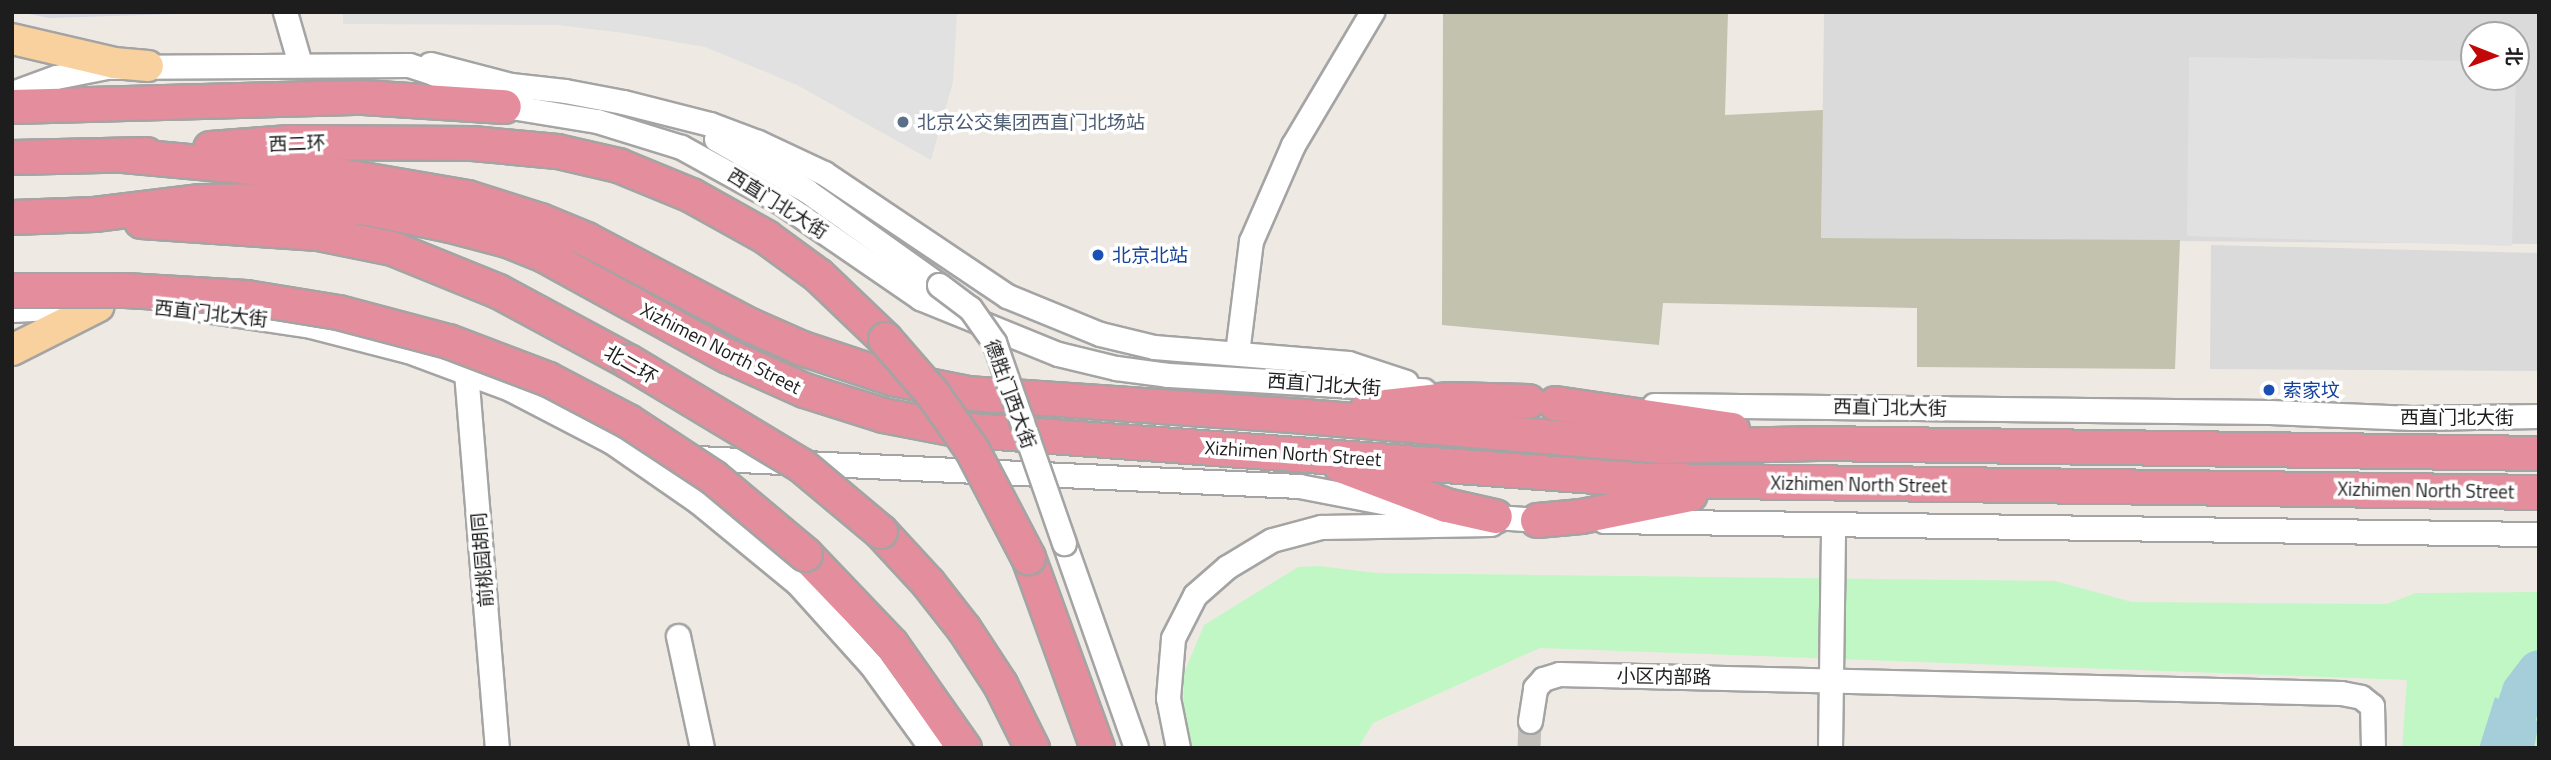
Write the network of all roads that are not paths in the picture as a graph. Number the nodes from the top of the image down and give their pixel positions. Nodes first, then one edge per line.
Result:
1 (285, 12) edge
2 (1372, 12) edge
3 (12, 39) edge
4 (393, 63) junction
5 (300, 64) junction
6 (148, 66) junction
7 (12, 93) edge
8 (363, 97) junction
9 (12, 106) edge
10 (504, 106) junction
11 (664, 113) junction
12 (123, 155) junction
13 (581, 156) junction
14 (12, 157) edge
15 (93, 214) junction
16 (12, 216) edge
17 (12, 290) edge
18 (99, 306) junction
19 (12, 310) edge
20 (12, 350) edge
21 (1237, 353) junction
22 (467, 372) junction
23 (1432, 391) junction
24 (1541, 402) junction
25 (1290, 415) junction
26 (2539, 416) edge
27 (1817, 443) junction
28 (2539, 453) edge
29 (1305, 454) junction
30 (632, 455) junction
31 (1775, 483) junction
32 (2539, 492) edge
33 (1495, 516) junction
34 (1537, 520) junction
35 (1833, 525) junction
36 (2539, 534) edge
37 (678, 636) dead end
38 (1832, 679) junction
39 (1530, 721) tunnel mouth
40 (497, 748) edge
41 (702, 748) edge
42 (931, 748) edge
43 (964, 748) edge
44 (1032, 748) edge
45 (1097, 748) edge
46 (1136, 748) edge
47 (1178, 748) edge
48 (1830, 748) edge
49 (2373, 748) edge

1 - 5 street
2 - 21 street
3 - 6 main road
4 - 5 street, 西直门北大街
4 - 10 street, 西直门北大街
4 - 11 street
5 - 6 street, 西直门北大街
6 - 7 street, 西直门北大街
8 - 9 highway
8 - 10 highway
8 - 13 highway
10 - 23 street, 西直门北大街
11 - 21 street
11 - 46 street, 德胜门西大街, bridge
12 - 13 highway, 西二环
12 - 14 highway, 西二环
12 - 25 highway, Xizhimen North Street
13 - 45 highway, bridge
15 - 16 highway
15 - 29 highway, Xizhimen North Street
15 - 44 highway, 北二环, bridge
17 - 43 highway, bridge
18 - 19 street, 西直门北大街
18 - 20 main road
18 - 22 street, 西直门北大街
21 - 23 street
22 - 30 street, 西直门北大街
22 - 40 street, 前桃园胡同
23 - 24 street, 西直门北大街
24 - 25 highway
24 - 26 street, 西直门北大街
24 - 27 highway
25 - 27 highway, Xizhimen North Street
27 - 28 highway, Xizhimen North Street
29 - 31 highway, Xizhimen North Street
29 - 33 highway
30 - 33 street
30 - 42 street, 西直门北大街
31 - 32 highway, Xizhimen North Street
31 - 34 highway
33 - 34 street
34 - 35 street
34 - 47 street
35 - 36 street
35 - 38 street
37 - 41 street
38 - 39 street, 小区内部路
38 - 48 street
38 - 49 street, 小区内部路

